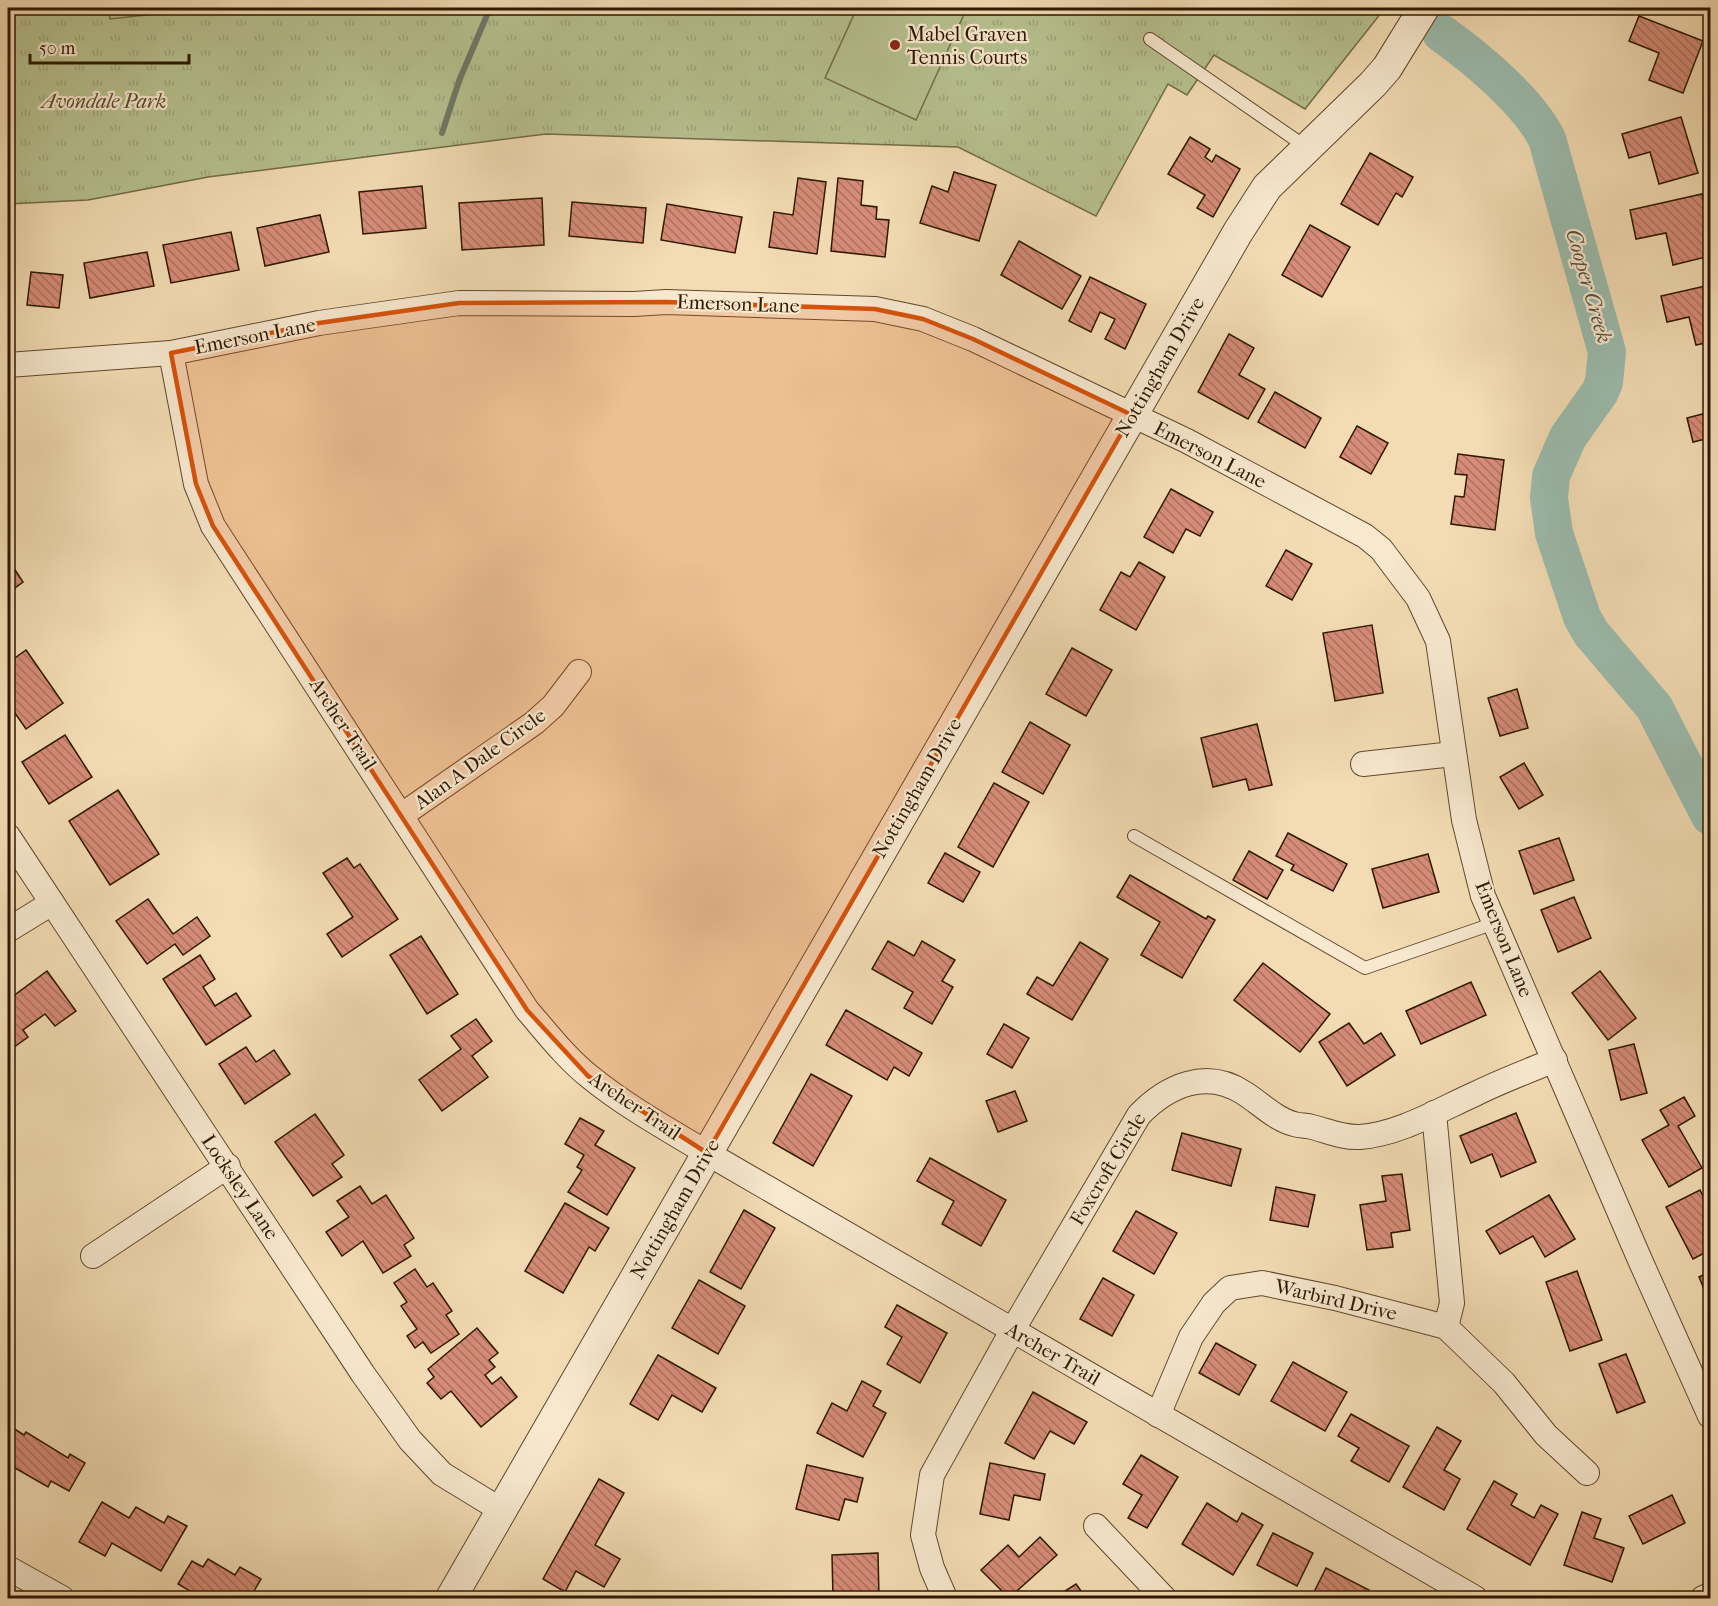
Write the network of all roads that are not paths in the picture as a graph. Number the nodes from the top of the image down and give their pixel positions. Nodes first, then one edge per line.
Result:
1 (1424, 8) edge
2 (1150, 39) dead end
3 (1306, 147) junction
4 (171, 353) junction
5 (8, 365) edge
6 (1132, 415) junction
7 (579, 672) dead end
8 (1453, 754) junction
9 (1363, 765) dead end
10 (402, 815) junction
11 (8, 836) edge
12 (1134, 836) dead end
13 (52, 903) junction
14 (1495, 923) junction
15 (8, 930) edge
16 (1555, 1060) junction
17 (1434, 1113) junction
18 (707, 1153) junction
19 (228, 1166) junction
20 (93, 1256) dead end
21 (1446, 1327) junction
22 (1012, 1331) junction
23 (1158, 1415) junction
24 (1710, 1416) edge
25 (1587, 1473) dead end
26 (501, 1510) junction
27 (1096, 1526) dead end
28 (8, 1568) edge
29 (1710, 1595) edge
30 (62, 1599) edge
31 (451, 1599) edge
32 (945, 1599) edge
33 (1164, 1599) edge
34 (1475, 1599) edge
35 (1702, 1599) edge

1 - 3 street, Nottingham Drive
2 - 3 lane
3 - 6 street, Nottingham Drive
4 - 5 street, Emerson Lane
4 - 6 street, Emerson Lane
4 - 10 street, Archer Trail
6 - 8 street, Emerson Lane
6 - 18 street, Nottingham Drive
7 - 10 street, Alan A Dale Circle
8 - 9 street
8 - 14 street, Emerson Lane
10 - 18 street, Archer Trail
11 - 13 street, Locksley Lane
12 - 14 lane
13 - 15 street
13 - 19 street, Locksley Lane
14 - 16 street, Emerson Lane
16 - 17 street, Foxcroft Circle
16 - 24 street, Emerson Lane
17 - 21 street
17 - 22 street, Foxcroft Circle
18 - 22 street, Archer Trail
18 - 26 street, Nottingham Drive
19 - 20 street
19 - 26 street, Locksley Lane
21 - 23 street, Warbird Drive
21 - 25 street, Warbird Drive
22 - 23 street, Archer Trail
22 - 32 street, Foxcroft Circle
23 - 34 street, Archer Trail
26 - 31 street, Nottingham Drive
27 - 33 street
28 - 30 street
29 - 35 street

